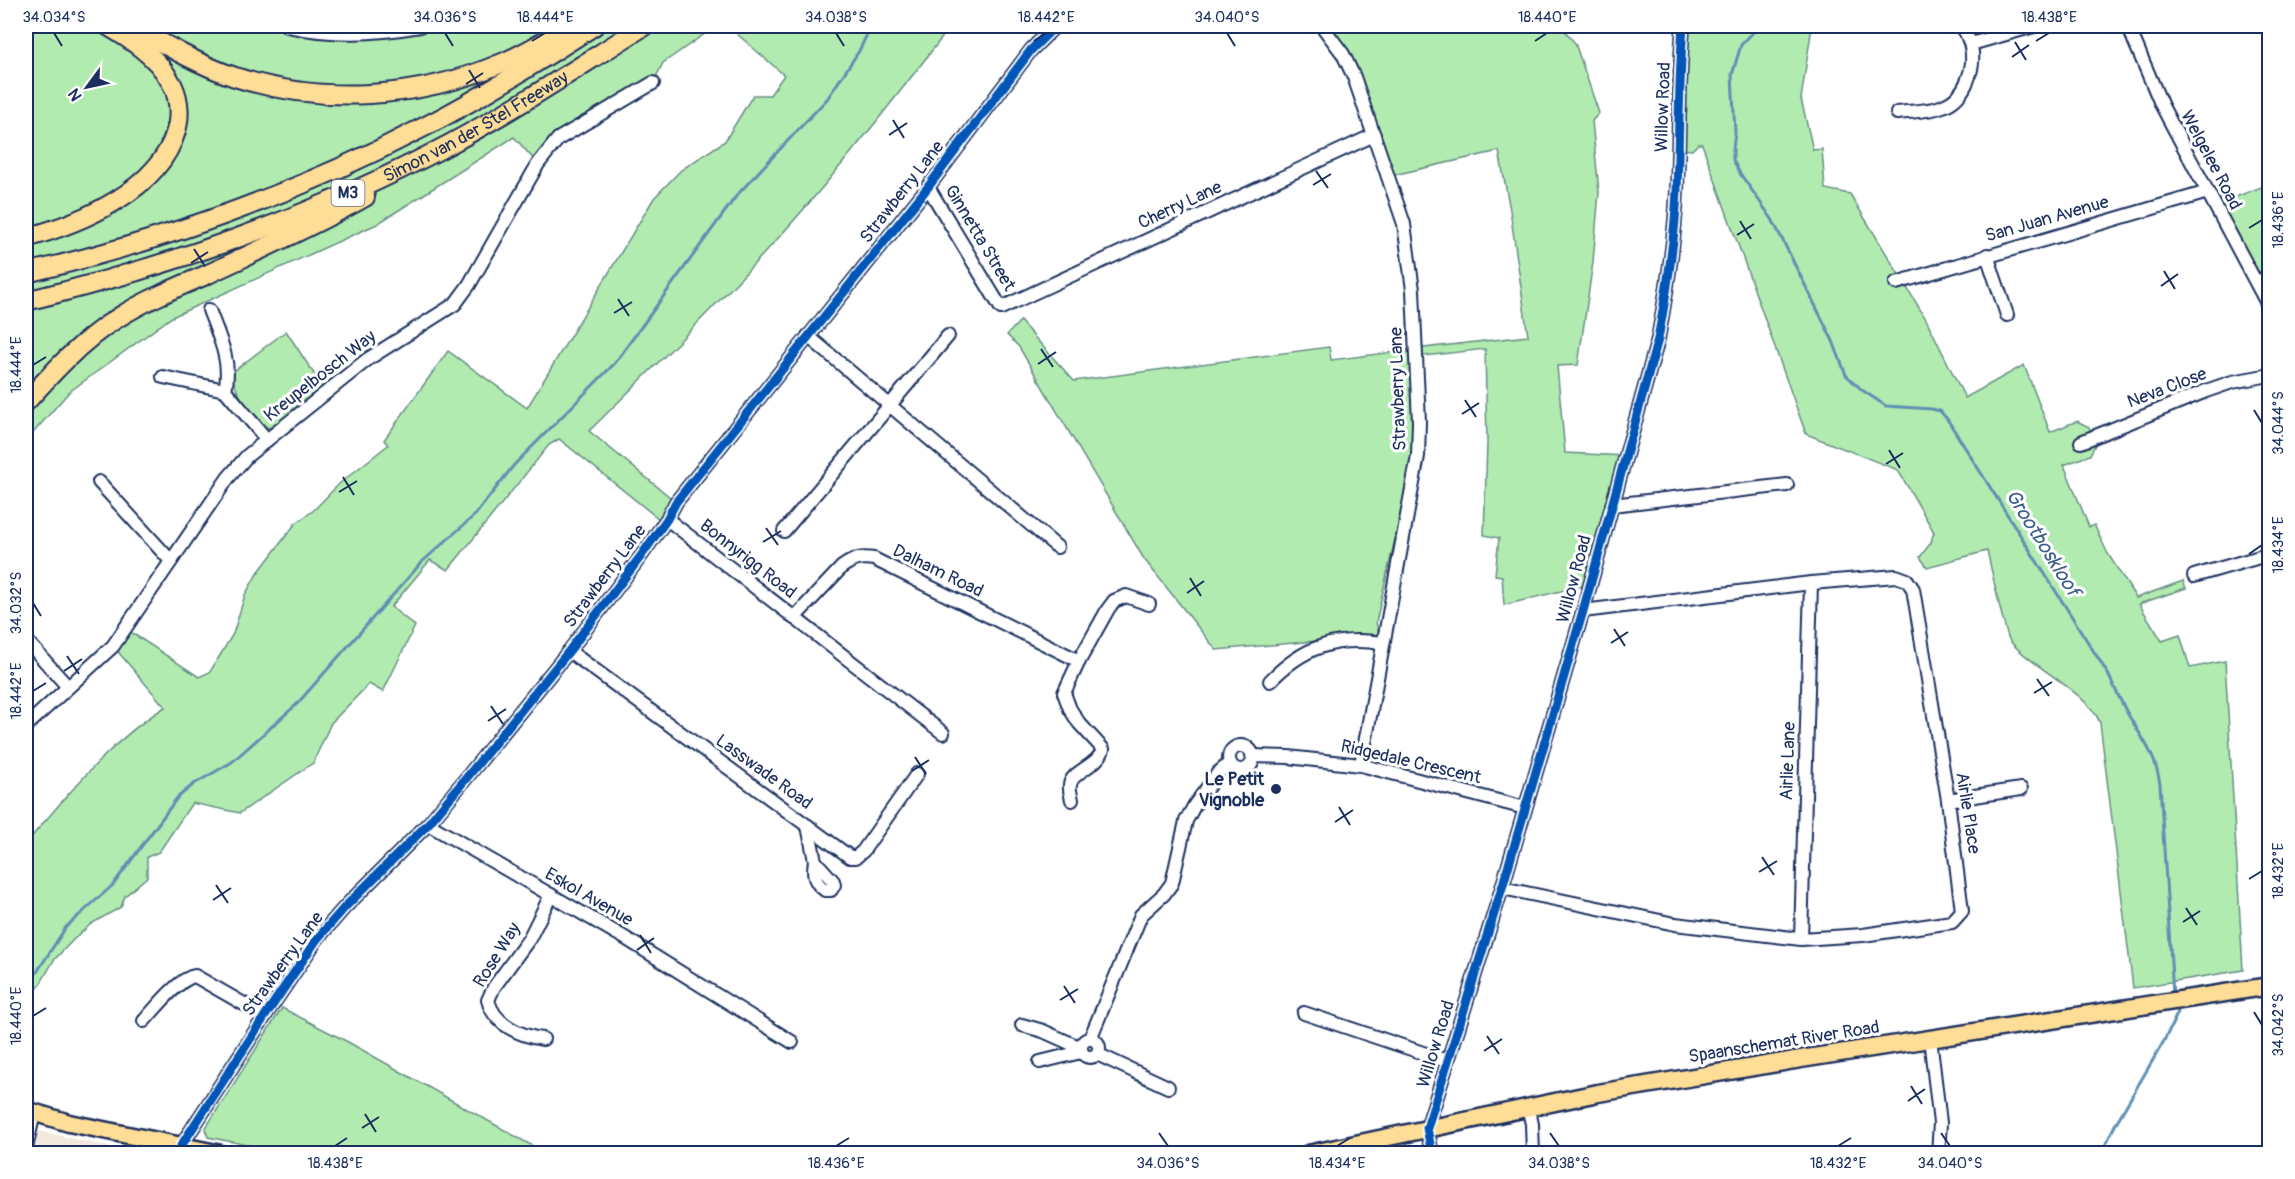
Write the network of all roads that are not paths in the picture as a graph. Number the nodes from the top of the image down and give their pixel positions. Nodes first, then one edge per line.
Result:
1 (108, 26) edge
2 (133, 26) edge
3 (287, 26) edge
4 (420, 26) edge
5 (570, 26) edge
6 (594, 26) edge
7 (644, 26) edge
8 (1055, 26) edge
9 (1322, 26) edge
10 (1683, 26) edge
11 (1962, 26) edge
12 (2034, 26) edge
13 (2128, 26) edge
14 (1971, 45) junction
15 (653, 83) dead end
16 (1897, 113) dead end
17 (1374, 135) junction
18 (451, 143) junction
19 (928, 187) junction
20 (2208, 192) junction
21 (26, 238) edge
22 (1987, 255) junction
23 (26, 273) edge
24 (2270, 277) edge
25 (2256, 282) junction
26 (1896, 283) dead end
27 (26, 301) edge
28 (1001, 308) joint
29 (2270, 309) edge
30 (209, 310) dead end
31 (2007, 315) dead end
32 (808, 336) junction
33 (948, 336) dead end
34 (2270, 375) edge
35 (163, 377) dead end
36 (225, 390) junction
37 (26, 402) edge
38 (891, 406) junction
39 (267, 440) junction
40 (2081, 442) dead end
41 (99, 482) dead end
42 (1787, 485) dead end
43 (1612, 506) junction
44 (667, 519) junction
45 (784, 531) dead end
46 (1057, 547) dead end
47 (2270, 554) edge
48 (171, 561) junction
49 (2194, 576) dead end
50 (1812, 583) junction
51 (1149, 604) dead end
52 (1582, 611) junction
53 (794, 618) junction
54 (26, 640) edge
55 (1382, 643) junction
56 (569, 651) junction
57 (1079, 661) junction
58 (1270, 681) dead end
59 (68, 687) junction
60 (26, 726) edge
61 (943, 734) dead end
62 (1252, 756) junction
63 (1228, 765) junction
64 (1361, 765) junction
65 (917, 774) dead end
66 (2021, 789) dead end
67 (1072, 800) dead end
68 (1948, 800) junction
69 (1525, 808) junction
70 (428, 824) junction
71 (808, 826) junction
72 (815, 861) dead end
73 (1502, 888) junction
74 (551, 895) junction
75 (1801, 939) junction
76 (2270, 986) edge
77 (1304, 1013) dead end
78 (265, 1016) junction
79 (144, 1021) dead end
80 (1022, 1025) dead end
81 (1930, 1038) junction
82 (543, 1039) dead end
83 (1090, 1039) junction
84 (792, 1042) dead end
85 (1081, 1050) junction
86 (1096, 1054) junction
87 (1447, 1061) junction
88 (1040, 1062) dead end
89 (1168, 1087) dead end
90 (1528, 1107) junction
91 (30, 1112) edge
92 (1427, 1128) junction
93 (181, 1146) junction
94 (26, 1148) edge
95 (221, 1154) edge
96 (1308, 1154) edge
97 (1432, 1154) edge
98 (1533, 1154) edge
99 (1938, 1154) edge

1 - 21 highway
2 - 5 highway
3 - 4 street
6 - 23 highway, Simon van der Stel Freeway / M3
7 - 18 highway, Simon van der Stel Freeway / M3
8 - 19 street, Strawberry Lane
9 - 17 street, Strawberry Lane
10 - 43 street, Willow Road
11 - 14 street
12 - 14 street
13 - 20 street, Welgelee Road
14 - 16 street
15 - 39 street, Kreupelbosch Way
17 - 28 street, Cherry Lane
17 - 55 street, Strawberry Lane
18 - 27 highway, Simon van der Stel Freeway / M3
18 - 37 highway
19 - 28 street, Ginnetta Street
19 - 32 street, Strawberry Lane
20 - 22 street, San Juan Avenue
20 - 25 street, Welgelee Road
22 - 26 street, San Juan Avenue
22 - 31 street
24 - 25 street
25 - 29 street, Welgelee Road
30 - 36 street
32 - 38 street
32 - 44 street, Strawberry Lane
33 - 38 street
34 - 40 street, Neva Close
35 - 36 street
36 - 39 street
38 - 45 street
38 - 46 street
39 - 48 street, Kreupelbosch Way
41 - 48 street
42 - 43 street
43 - 52 street, Willow Road
44 - 53 street, Bonnyrigg Road
44 - 56 street, Strawberry Lane
47 - 49 street
48 - 59 street, Kreupelbosch Way
50 - 52 street, Airlie Place
50 - 68 street, Airlie Place
50 - 75 street, Airlie Lane
51 - 57 street
52 - 69 street, Willow Road
53 - 57 street, Dalham Road
53 - 61 street, Bonnyrigg Road
54 - 59 street
55 - 58 street
55 - 64 street, Strawberry Lane
56 - 70 street, Strawberry Lane
56 - 71 street, Lasswade Road
57 - 67 street
59 - 60 street, Kreupelbosch Way
62 - 63 street, Ridgedale Crescent
62 - 63 street, Ridgedale Crescent
62 - 64 street, Ridgedale Crescent
63 - 83 street, Ridgedale Crescent
64 - 69 street, Ridgedale Crescent
65 - 71 street, Lasswade Road
66 - 68 street
68 - 75 street, Airlie Place
69 - 73 street, Willow Road
70 - 74 street, Eskol Avenue
70 - 78 street, Strawberry Lane
71 - 72 street
73 - 75 street, Airlie Place
73 - 87 street, Willow Road
74 - 82 street, Rose Way
74 - 84 street, Eskol Avenue
76 - 81 main road, Spaanschemat River Road
77 - 87 street
78 - 79 street
78 - 93 street, Strawberry Lane
80 - 85 street
81 - 90 main road, Spaanschemat River Road
81 - 99 street
83 - 85 street, Ridgedale Crescent
83 - 86 street
85 - 86 street
85 - 88 street
86 - 89 street
87 - 92 street, Willow Road
90 - 92 main road, Spaanschemat River Road
90 - 98 street
91 - 93 main road
91 - 94 street
92 - 96 main road, Spaanschemat River Road
92 - 97 street
93 - 95 main road

